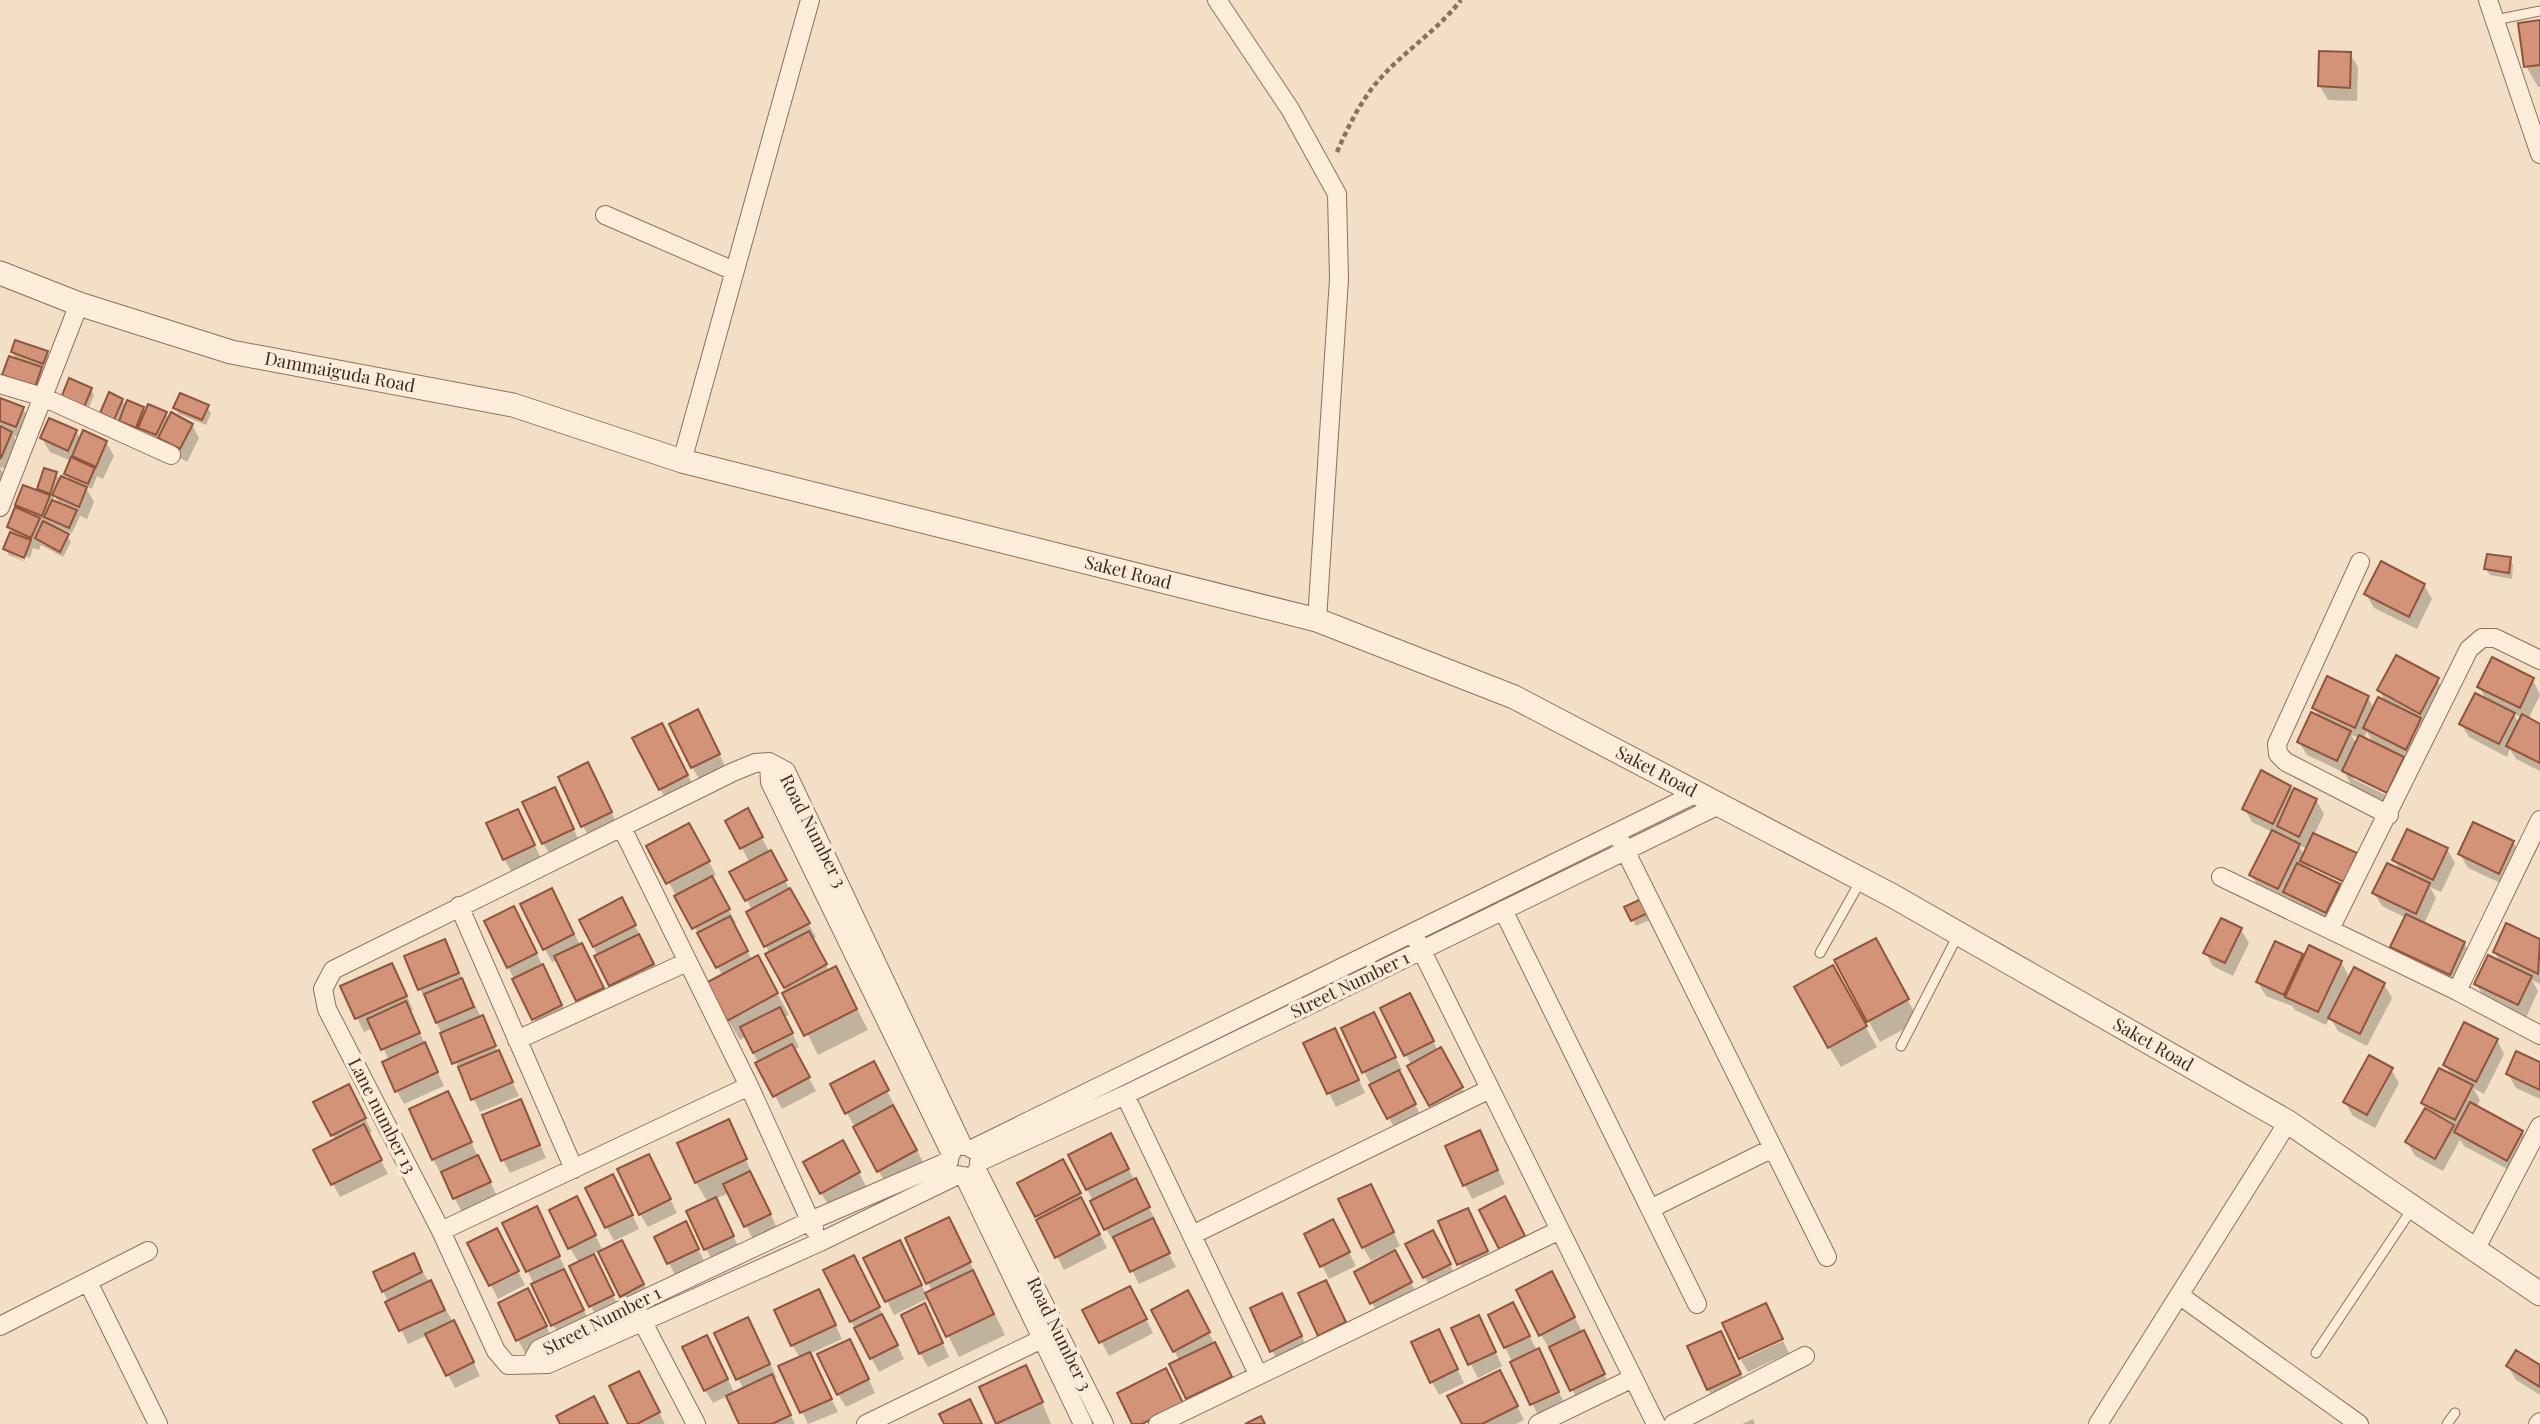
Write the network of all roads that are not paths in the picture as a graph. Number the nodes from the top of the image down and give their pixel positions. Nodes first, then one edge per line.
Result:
1 (810, 0) edge
2 (1217, 0) edge
3 (2488, 0) edge
4 (2540, 11) edge
5 (2495, 20) junction
6 (2540, 154) edge
7 (605, 215) dead end
8 (734, 271) junction
9 (0, 272) edge
10 (79, 304) junction
11 (0, 384) edge
12 (43, 397) junction
13 (171, 455) dead end
14 (682, 461) junction
15 (0, 507) edge
16 (2360, 562) dead end
17 (1317, 620) junction
18 (2540, 660) edge
19 (1697, 793) junction
20 (1719, 805) junction
21 (2389, 815) junction
22 (2540, 820) edge
23 (622, 828) junction
24 (1616, 833) junction
25 (1625, 850) junction
26 (2221, 877) dead end
27 (1862, 880) junction
28 (459, 906) junction
29 (1503, 910) junction
30 (2330, 929) junction
31 (1413, 933) junction
32 (1959, 934) junction
33 (1422, 950) junction
34 (1820, 953) dead end
35 (687, 962) junction
36 (2457, 990) junction
37 (2540, 1035) edge
38 (517, 1040) junction
39 (1900, 1046) dead end
40 (749, 1086) junction
41 (1490, 1089) junction
42 (1125, 1095) junction
43 (2288, 1122) junction
44 (2540, 1126) edge
45 (1773, 1148) junction
46 (964, 1162) junction
47 (574, 1169) junction
48 (1650, 1209) junction
49 (2412, 1209) junction
50 (810, 1221) junction
51 (1560, 1230) junction
52 (441, 1231) junction
53 (1192, 1235) junction
54 (820, 1242) junction
55 (148, 1251) dead end
56 (2474, 1252) junction
57 (1827, 1257) dead end
58 (88, 1282) junction
59 (2540, 1294) edge
60 (2179, 1295) junction
61 (1697, 1304) dead end
62 (637, 1312) junction
63 (0, 1326) edge
64 (1042, 1339) junction
65 (2316, 1353) dead end
66 (1805, 1356) dead end
67 (531, 1363) joint
68 (1258, 1374) junction
69 (1633, 1378) junction
70 (2455, 1412) dead end
71 (888, 1419) edge
72 (158, 1424) edge
73 (696, 1424) edge
74 (866, 1424) edge
75 (1083, 1424) edge
76 (1104, 1424) edge
77 (1158, 1424) edge
78 (1538, 1424) edge
79 (1656, 1424) edge
80 (1673, 1424) edge
81 (2098, 1424) edge
82 (2359, 1424) edge
83 (2447, 1424) edge

1 - 8 street
2 - 17 street
3 - 5 street
4 - 5 lane
5 - 6 street
7 - 8 street
8 - 14 street
9 - 10 street, Dammaiguda Road
10 - 12 street
10 - 14 street, Dammaiguda Road
11 - 12 street
12 - 13 street
12 - 15 street
14 - 17 street, Saket Road
16 - 21 street
17 - 19 street, Saket Road
18 - 21 street
19 - 20 street, Saket Road
19 - 24 street, Street Number 1
20 - 25 street, Street Number 1
20 - 27 street, Saket Road
21 - 30 street
22 - 36 street
23 - 28 street
23 - 35 street
23 - 46 street, Road Number 3
24 - 25 street
24 - 31 street, Street Number 1
25 - 29 street, Street Number 1
25 - 45 street
26 - 30 street
27 - 32 street, Saket Road
27 - 34 lane
28 - 38 street
28 - 52 street, Lane number 13
29 - 33 street, Street Number 1
29 - 48 street
30 - 36 street
31 - 33 street
31 - 46 street, Street Number 1
32 - 39 lane
32 - 43 street, Saket Road
33 - 41 street
33 - 42 street, Street Number 1
35 - 38 street
35 - 40 street
36 - 37 street
38 - 47 street
40 - 47 street
40 - 50 street
41 - 51 street
41 - 53 street
42 - 46 street, Street Number 1
42 - 53 street
43 - 49 street, Saket Road
43 - 60 street
44 - 56 street
45 - 48 street
45 - 57 street
46 - 50 street, Street Number 1
46 - 54 street, Street Number 1
46 - 64 street, Road Number 3
46 - 76 street, Road Number 3
47 - 52 street
48 - 61 street
49 - 56 street, Saket Road
49 - 65 lane
50 - 54 street
50 - 62 street, Street Number 1
51 - 68 street
51 - 69 street
52 - 67 street, Lane number 13
53 - 68 street
54 - 62 street, Street Number 1
55 - 58 street
56 - 59 street, Saket Road
58 - 63 street
58 - 72 street
60 - 81 street
60 - 82 street
62 - 67 street, Street Number 1
62 - 73 street
64 - 71 street
64 - 75 street, Road Number 3
66 - 80 street
68 - 77 street
69 - 78 street
69 - 79 street
70 - 83 lane
71 - 74 street

